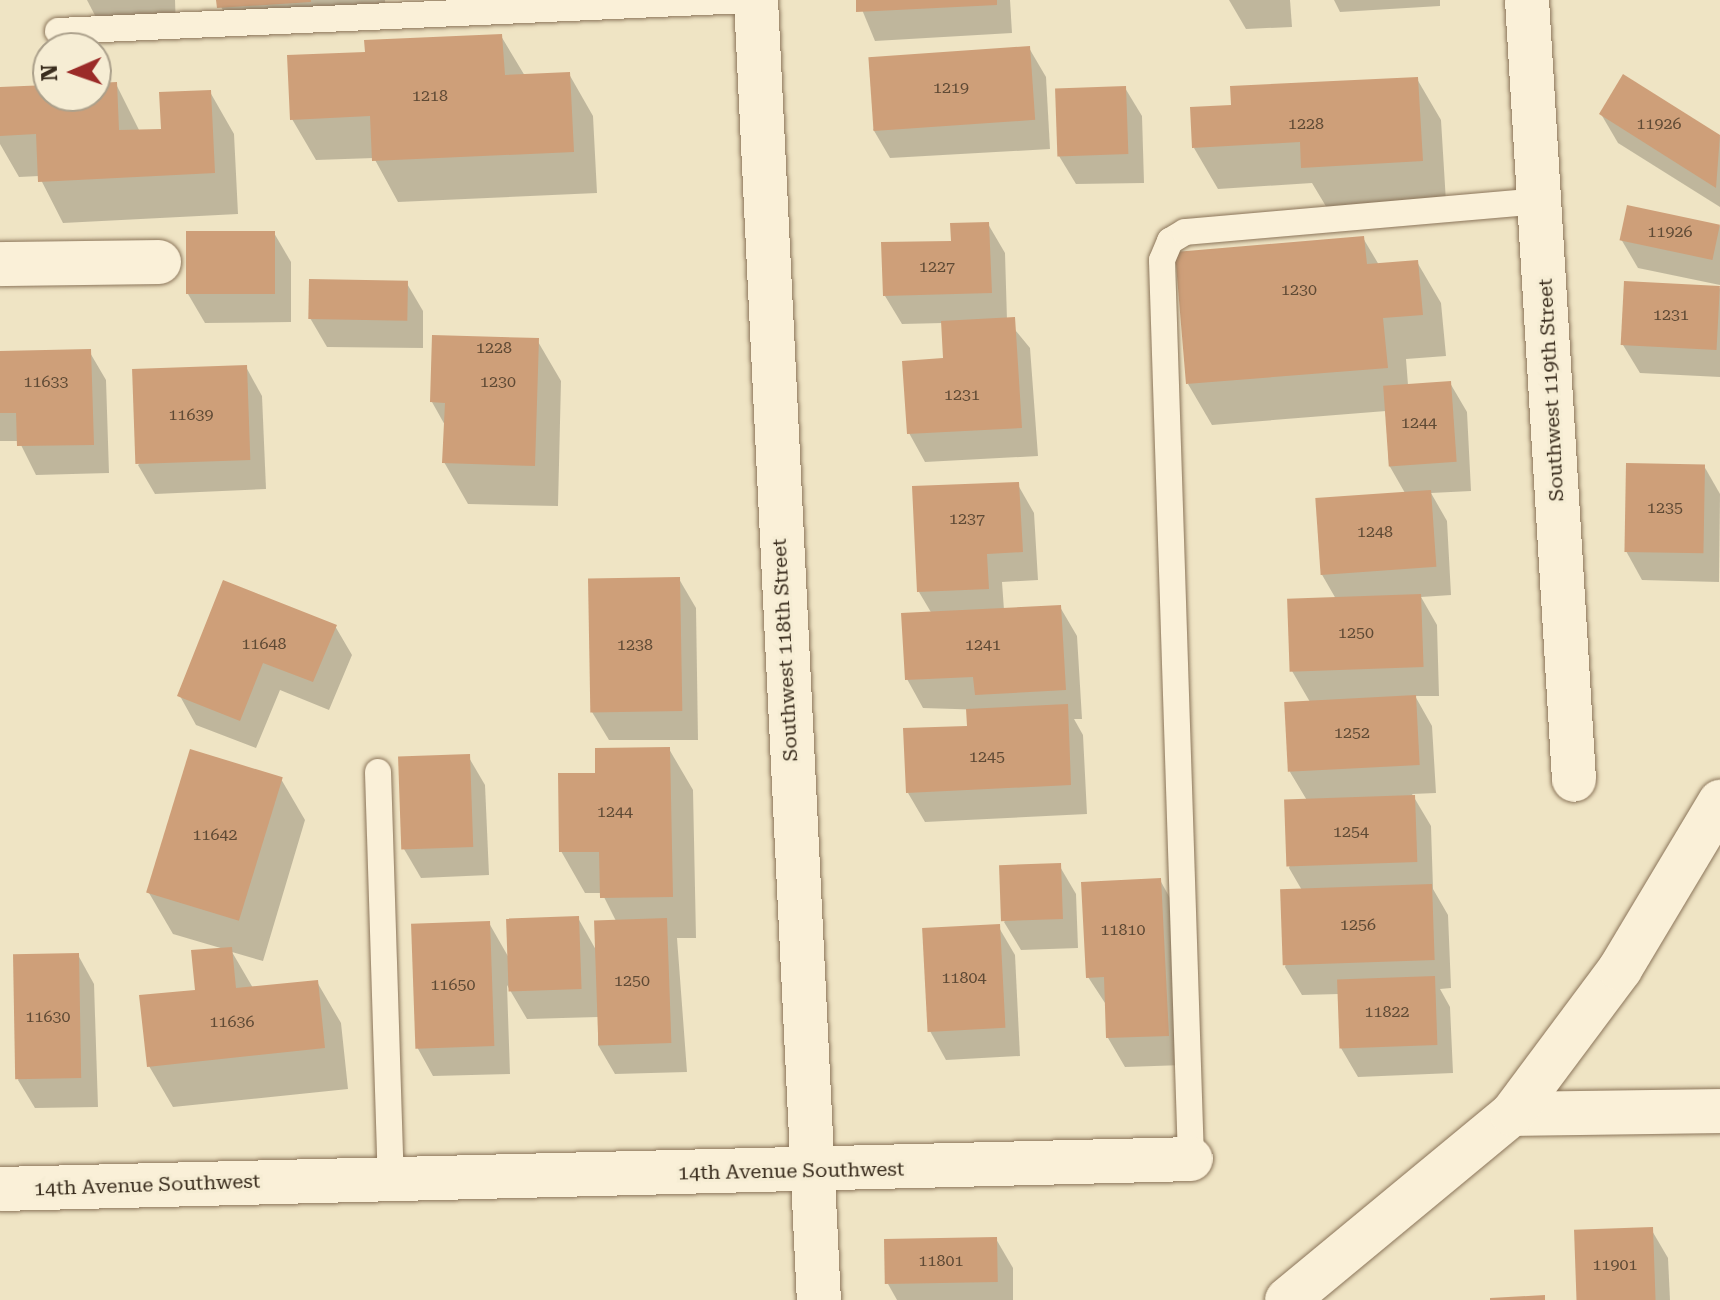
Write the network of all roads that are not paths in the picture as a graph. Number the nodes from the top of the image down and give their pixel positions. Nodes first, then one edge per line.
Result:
1 (747, 0) edge
2 (756, 0) edge
3 (1527, 0) edge
4 (58, 31) dead end
5 (1539, 201) junction
6 (159, 262) dead end
7 (0, 264) edge
8 (378, 772) dead end
9 (1574, 780) dead end
10 (1720, 802) edge
11 (1720, 1111) edge
12 (1512, 1114) junction
13 (1191, 1159) joint
14 (808, 1171) junction
15 (391, 1177) junction
16 (0, 1189) edge
17 (819, 1300) edge
18 (1287, 1300) edge

1 - 4 lane
2 - 14 street, Southwest 118th Street
3 - 5 street, Southwest 119th Street
5 - 9 street, Southwest 119th Street
5 - 13 lane
6 - 7 street
8 - 15 lane
10 - 12 street
11 - 12 street
12 - 18 street
13 - 14 street, 14th Avenue Southwest
14 - 15 street, 14th Avenue Southwest
14 - 17 street, Southwest 118th Street
15 - 16 street, 14th Avenue Southwest

